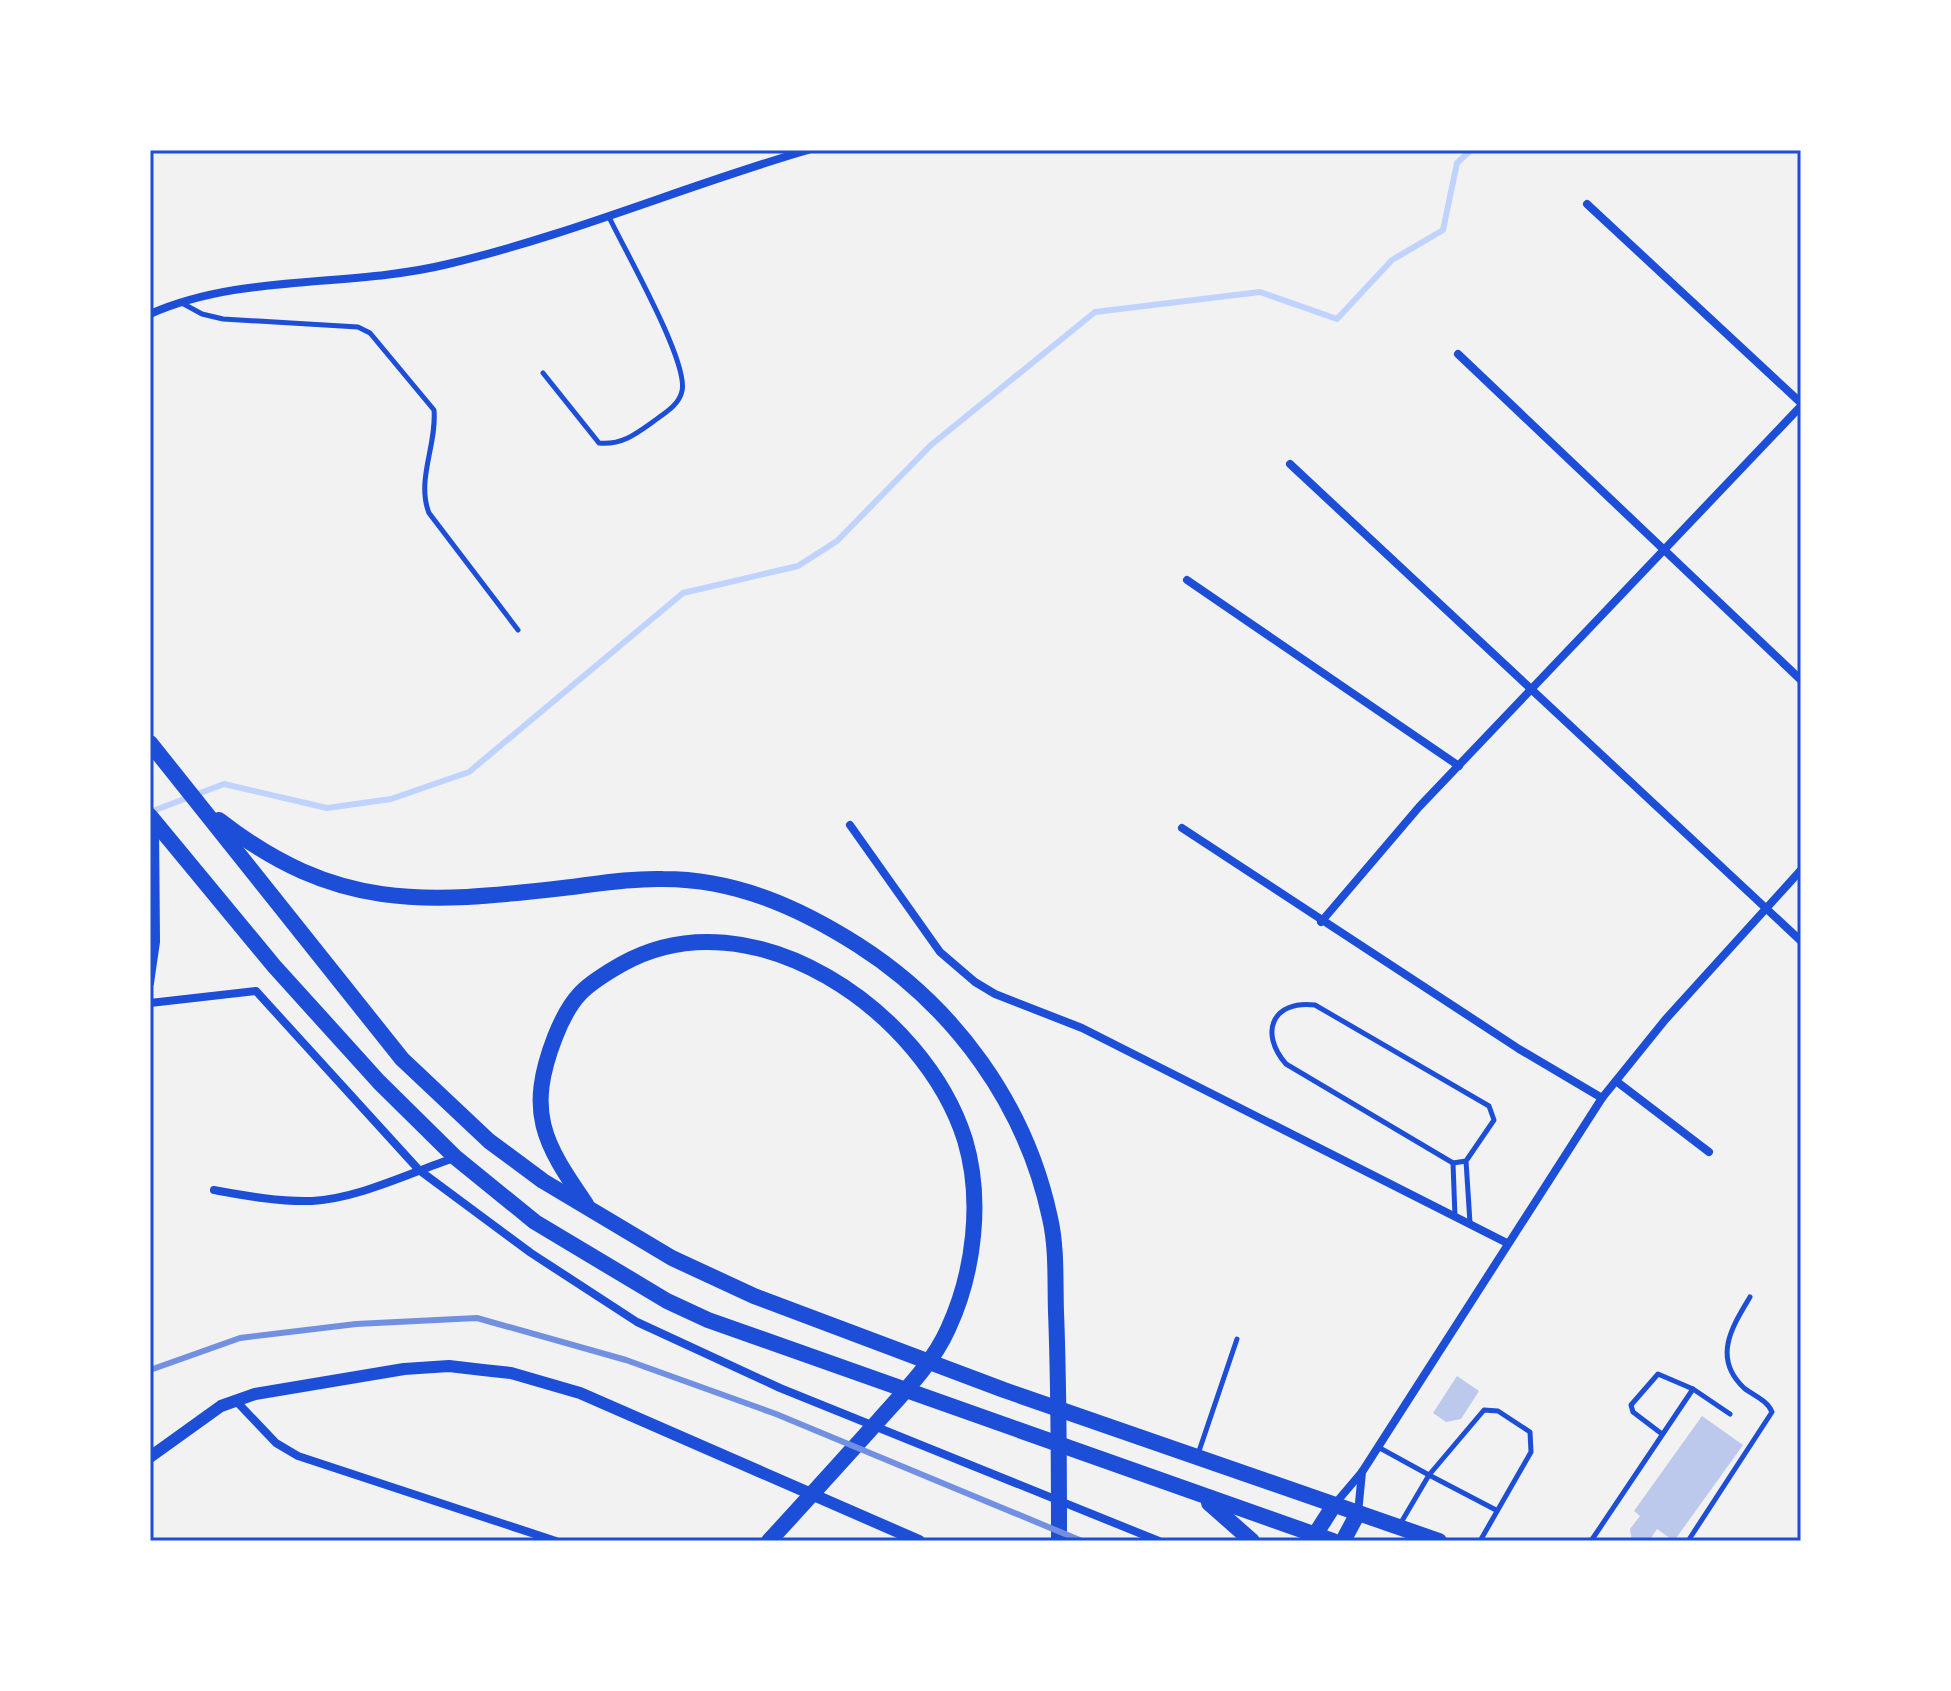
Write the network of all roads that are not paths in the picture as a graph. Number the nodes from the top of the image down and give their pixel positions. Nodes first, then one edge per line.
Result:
1 (808, 150) edge
2 (1587, 204) dead end
3 (609, 217) junction
4 (179, 301) junction
5 (150, 314) edge
6 (1458, 354) dead end
7 (543, 373) dead end
8 (1801, 404) edge
9 (1290, 464) dead end
10 (1664, 550) junction
11 (1187, 580) dead end
12 (518, 630) dead end
13 (1801, 680) edge
14 (1530, 691) junction
15 (150, 743) edge
16 (1459, 766) junction
17 (195, 799) junction
18 (153, 821) edge
19 (850, 825) dead end
20 (1182, 828) dead end
21 (1801, 870) edge
22 (1766, 907) junction
23 (1321, 922) junction
24 (1801, 941) edge
25 (150, 983) edge
26 (150, 1003) edge
27 (1616, 1081) junction
28 (1602, 1098) junction
29 (1709, 1152) dead end
30 (455, 1157) junction
31 (1466, 1161) junction
32 (1453, 1163) junction
33 (419, 1170) junction
34 (214, 1190) dead end
35 (588, 1207) junction
36 (1455, 1217) junction
37 (1470, 1223) junction
38 (1507, 1243) junction
39 (1750, 1297) dead end
40 (1237, 1339) dead end
41 (1693, 1389) junction
42 (237, 1402) junction
43 (1730, 1414) dead end
44 (1662, 1434) junction
45 (1377, 1447) junction
46 (1198, 1455) junction
47 (150, 1457) edge
48 (1362, 1472) junction
49 (1429, 1475) junction
50 (1198, 1495) junction
51 (1334, 1505) junction
52 (1496, 1510) junction
53 (1358, 1513) junction
54 (1398, 1526) junction
55 (1313, 1538) edge
56 (556, 1541) edge
57 (769, 1541) edge
58 (919, 1541) edge
59 (1059, 1541) edge
60 (1159, 1541) edge
61 (1252, 1541) edge
62 (1333, 1541) edge
63 (1343, 1541) edge
64 (1437, 1541) edge
65 (1480, 1541) edge
66 (1591, 1541) edge
67 (1688, 1541) edge

1 - 3 street
2 - 8 street
3 - 4 street
3 - 7 lane
4 - 5 street
4 - 12 lane
6 - 10 street
8 - 10 street
9 - 14 street
10 - 13 street
10 - 14 street
11 - 16 street
14 - 16 street
14 - 22 street
15 - 17 highway
16 - 23 street
17 - 35 highway
17 - 59 highway
18 - 25 street
18 - 30 highway
19 - 36 street
20 - 23 street
21 - 22 street
22 - 24 street
22 - 27 street
23 - 28 street
26 - 33 street
27 - 28 street
27 - 29 street
28 - 38 street
30 - 33 street
30 - 50 highway
31 - 32 lane
31 - 32 lane
31 - 37 lane
32 - 36 lane
33 - 34 street
33 - 60 street
35 - 46 highway
35 - 57 highway
36 - 37 street
37 - 38 street
38 - 45 street
39 - 67 lane
40 - 46 lane
41 - 43 lane
41 - 44 lane
41 - 44 lane
42 - 47 street
42 - 56 street
42 - 58 street
44 - 66 lane
45 - 48 street
45 - 49 lane
46 - 51 highway
48 - 51 street
48 - 53 street
49 - 52 lane
49 - 52 lane
49 - 54 lane
50 - 55 highway
50 - 61 highway
51 - 53 highway
51 - 55 highway
52 - 65 lane
53 - 54 highway
53 - 63 highway
54 - 64 highway
55 - 62 highway

